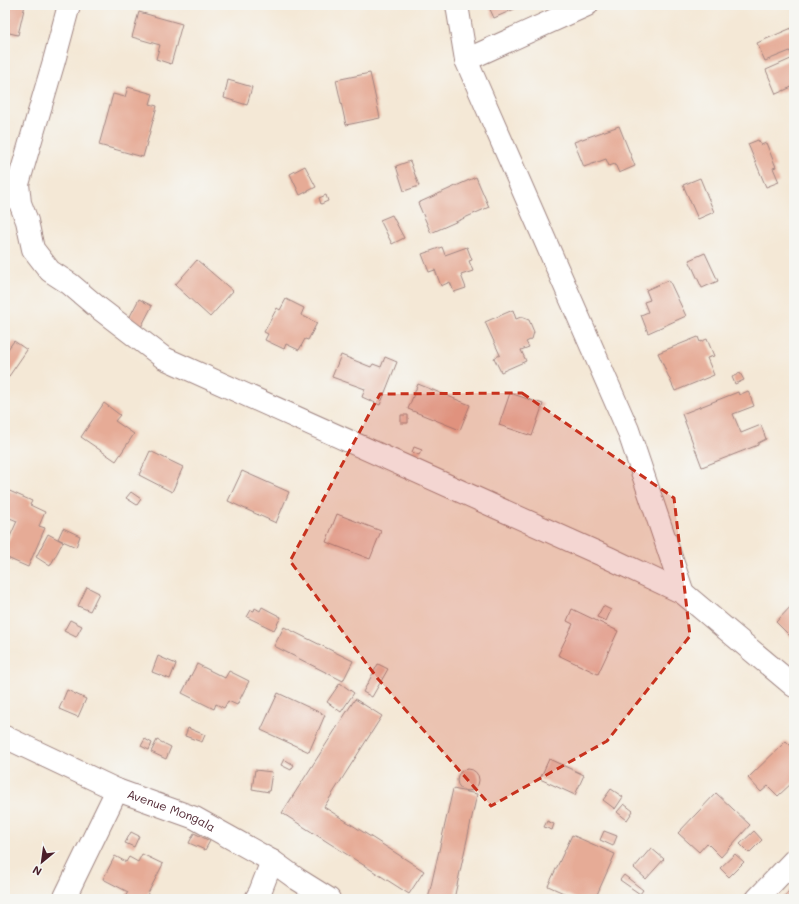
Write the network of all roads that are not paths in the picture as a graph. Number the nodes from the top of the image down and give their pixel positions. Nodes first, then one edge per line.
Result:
1 (69, 5) edge
2 (457, 5) edge
3 (587, 5) edge
4 (466, 60) junction
5 (683, 592) junction
6 (794, 686) edge
7 (5, 737) edge
8 (117, 790) junction
9 (794, 860) edge
10 (272, 861) junction
11 (64, 899) edge
12 (256, 899) edge
13 (329, 899) edge
14 (757, 899) edge

1 - 5 street
2 - 4 street
3 - 4 street
4 - 5 street
5 - 6 street
7 - 8 street, Avenue Mongala
8 - 10 street, Avenue Mongala
8 - 11 street
9 - 14 street
10 - 12 street
10 - 13 street, Avenue Mongala

